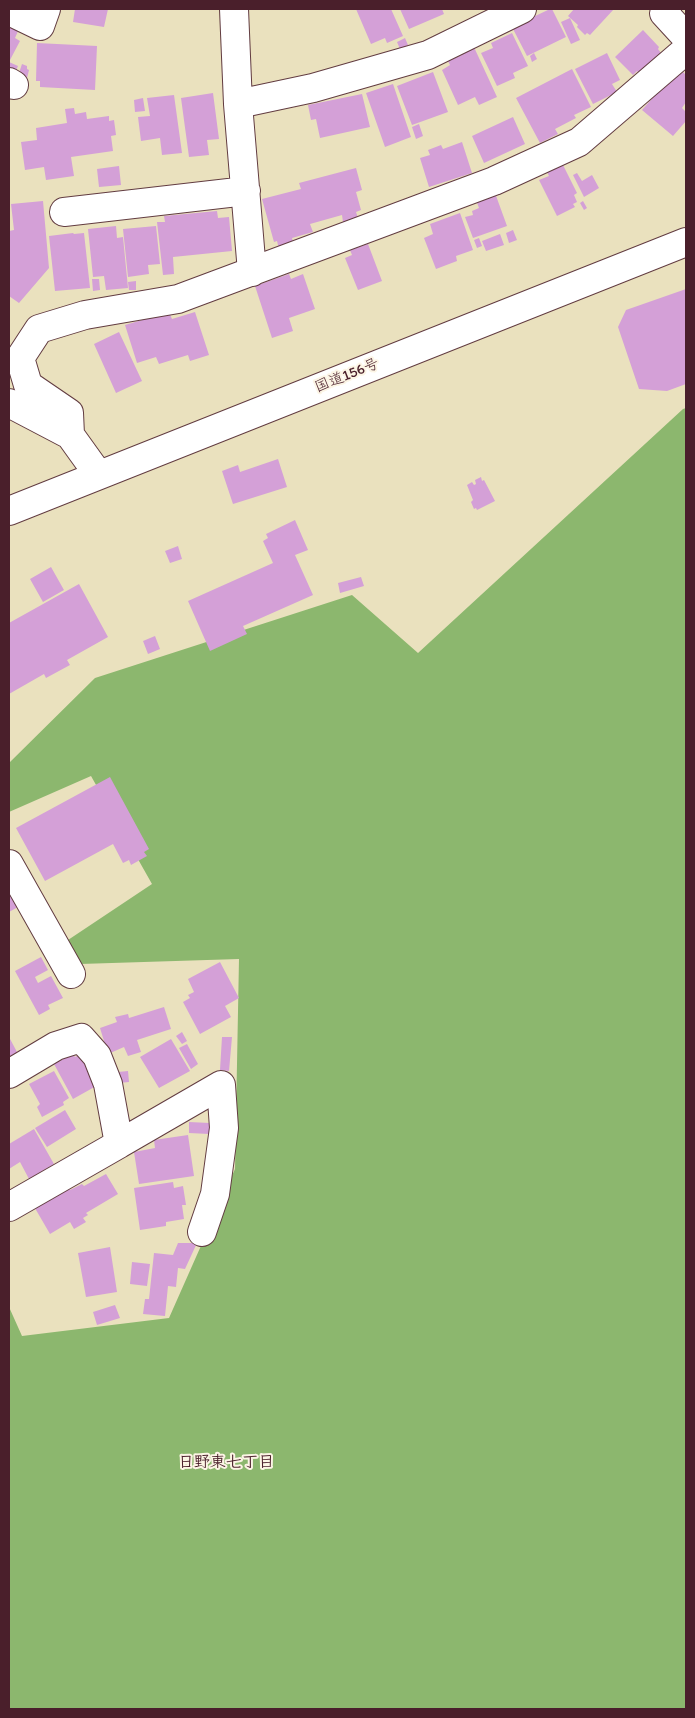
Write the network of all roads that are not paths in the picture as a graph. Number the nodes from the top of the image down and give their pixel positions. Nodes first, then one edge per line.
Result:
1 (46, 9) edge
2 (234, 9) edge
3 (522, 9) edge
4 (667, 9) edge
5 (9, 11) edge
6 (686, 36) edge
7 (686, 50) edge
8 (238, 104) junction
9 (246, 190) junction
10 (64, 212) dead end
11 (686, 242) edge
12 (252, 272) junction
13 (9, 403) edge
14 (70, 435) junction
15 (98, 474) junction
16 (9, 511) edge
17 (9, 864) edge
18 (71, 974) dead end
19 (9, 1074) edge
20 (119, 1144) junction
21 (9, 1207) edge
22 (202, 1232) dead end

1 - 5 main road
2 - 8 main road
3 - 8 main road
4 - 6 main road
7 - 12 main road
8 - 9 main road
9 - 10 main road
9 - 12 main road
11 - 15 main road, 国道156号
12 - 14 main road
13 - 14 main road
14 - 15 main road
15 - 16 main road, 国道156号
17 - 18 main road
19 - 20 main road
20 - 21 main road
20 - 22 main road

